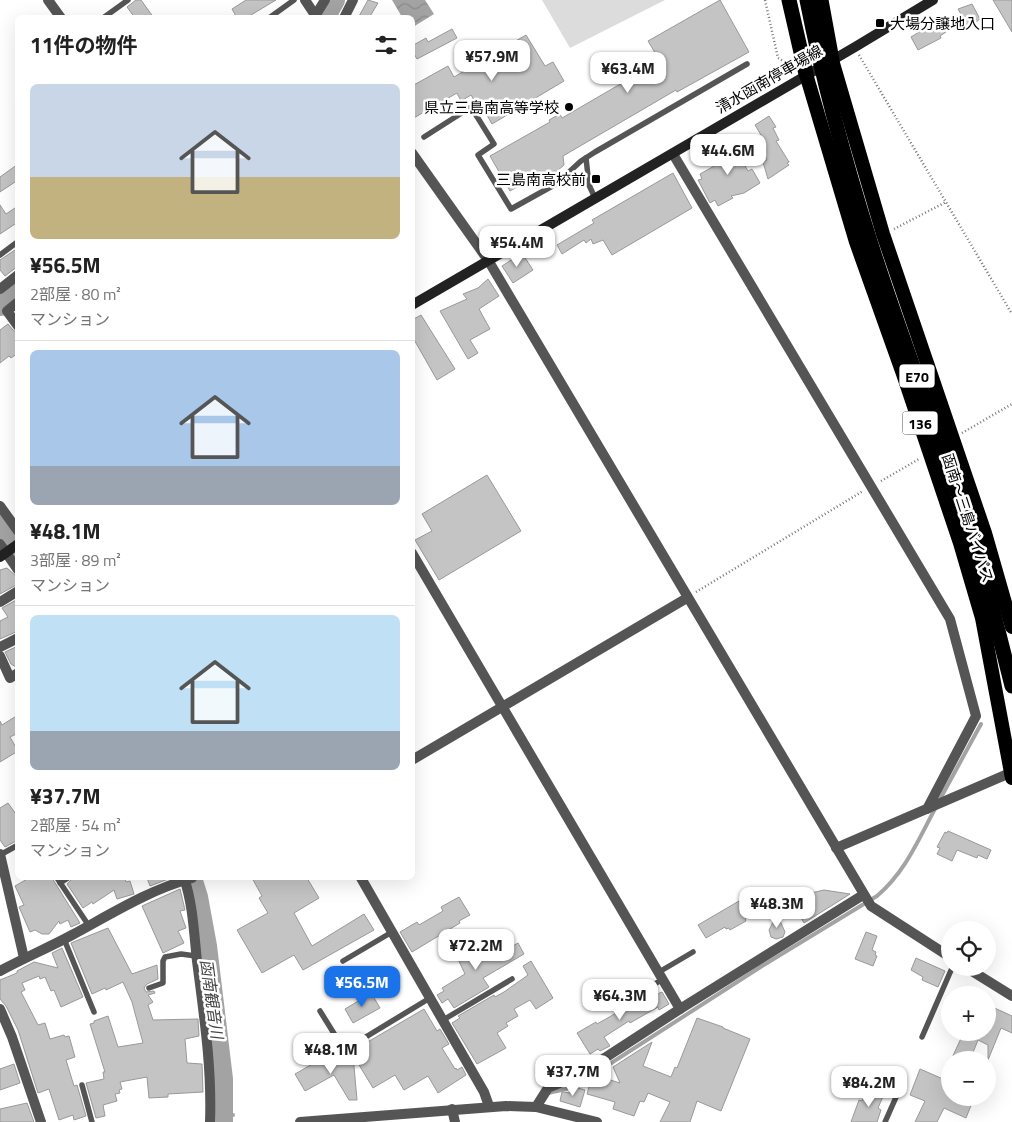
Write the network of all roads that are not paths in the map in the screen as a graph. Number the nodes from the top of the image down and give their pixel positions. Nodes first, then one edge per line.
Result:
1 (48, 0) edge
2 (128, 0) edge
3 (294, 0) edge
4 (305, 0) edge
5 (325, 0) edge
6 (353, 0) edge
7 (789, 0) edge
8 (807, 0) edge
9 (821, 0) edge
10 (933, 0) edge
11 (59, 15) edge
12 (107, 15) edge
13 (273, 15) edge
14 (315, 15) edge
15 (317, 15) edge
16 (346, 15) edge
17 (832, 60) junction
18 (747, 64) dead end
19 (806, 74) junction
20 (424, 137) dead end
21 (673, 154) junction
22 (415, 157) edge
23 (586, 158) junction
24 (596, 198) junction
25 (15, 245) edge
26 (0, 255) edge
27 (488, 260) junction
28 (15, 277) edge
29 (0, 289) edge
30 (415, 303) edge
31 (15, 305) edge
32 (4, 314) edge
33 (15, 323) edge
34 (0, 506) edge
35 (15, 528) edge
36 (7, 550) edge
37 (415, 558) edge
38 (15, 565) edge
39 (15, 593) edge
40 (687, 598) junction
41 (0, 602) edge
42 (1012, 627) edge
43 (15, 640) edge
44 (0, 647) edge
45 (0, 656) edge
46 (15, 675) edge
47 (1012, 686) edge
48 (502, 706) junction
49 (415, 758) edge
50 (1012, 774) edge
51 (927, 809) junction
52 (15, 846) edge
53 (836, 848) junction
54 (0, 854) edge
55 (59, 880) edge
56 (181, 880) edge
57 (187, 880) edge
58 (361, 880) edge
59 (864, 896) junction
60 (89, 926) junction
61 (392, 932) junction
62 (64, 939) junction
63 (941, 951) edge
64 (694, 952) dead end
65 (196, 956) junction
66 (24, 958) junction
67 (342, 961) dead end
68 (0, 971) edge
69 (661, 976) junction
70 (949, 976) edge
71 (980, 976) edge
72 (512, 979) dead end
73 (149, 988) dead end
74 (635, 996) dead end
75 (1012, 996) edge
76 (430, 998) junction
77 (0, 1009) edge
78 (680, 1009) junction
79 (320, 1011) dead end
80 (94, 1012) dead end
81 (442, 1020) junction
82 (922, 1037) dead end
83 (82, 1085) dead end
84 (897, 1095) dead end
85 (489, 1106) junction
86 (536, 1107) junction
87 (452, 1109) junction
88 (41, 1122) edge
89 (92, 1122) edge
90 (210, 1122) edge
91 (300, 1122) edge
92 (455, 1122) edge
93 (597, 1122) edge
94 (885, 1122) edge

1 - 11 street
2 - 12 lane
3 - 13 lane
4 - 14 street
5 - 15 street
6 - 16 street
7 - 19 highway
8 - 47 highway, E70
9 - 17 highway
10 - 17 main road, 清水函南停車場線
17 - 19 main road, 清水函南停車場線
17 - 42 highway, 函南～三島バイパス / 136
18 - 23 lane
19 - 21 main road, 清水函南停車場線
19 - 50 highway, 函南～三島バイパス / 136
20 - 23 lane
21 - 24 main road, 清水函南停車場線
21 - 51 street
22 - 27 street
23 - 24 lane
24 - 27 main road, 清水函南停車場線
25 - 26 lane
27 - 30 main road, 清水函南停車場線
27 - 40 street
28 - 29 street
31 - 32 street
32 - 33 street
34 - 35 street
36 - 38 street
37 - 48 street
39 - 41 street
40 - 48 street
40 - 53 street
43 - 44 street
45 - 46 street
48 - 49 street
48 - 69 street
50 - 51 street
51 - 53 street
52 - 54 lane
53 - 59 street
54 - 66 street
55 - 60 lane
56 - 60 street
57 - 65 street
58 - 61 street
59 - 63 street
59 - 78 street
60 - 62 street
61 - 67 lane
61 - 76 street
62 - 66 street
62 - 80 lane
64 - 69 lane
65 - 73 lane
65 - 90 street
66 - 68 street
69 - 74 lane
69 - 78 street
70 - 82 lane
71 - 75 street
72 - 81 lane
76 - 79 lane
76 - 81 street
77 - 88 street
78 - 86 street
81 - 85 street
83 - 89 lane
84 - 94 lane
85 - 86 street
85 - 87 street
86 - 93 street
87 - 91 street
87 - 92 street

